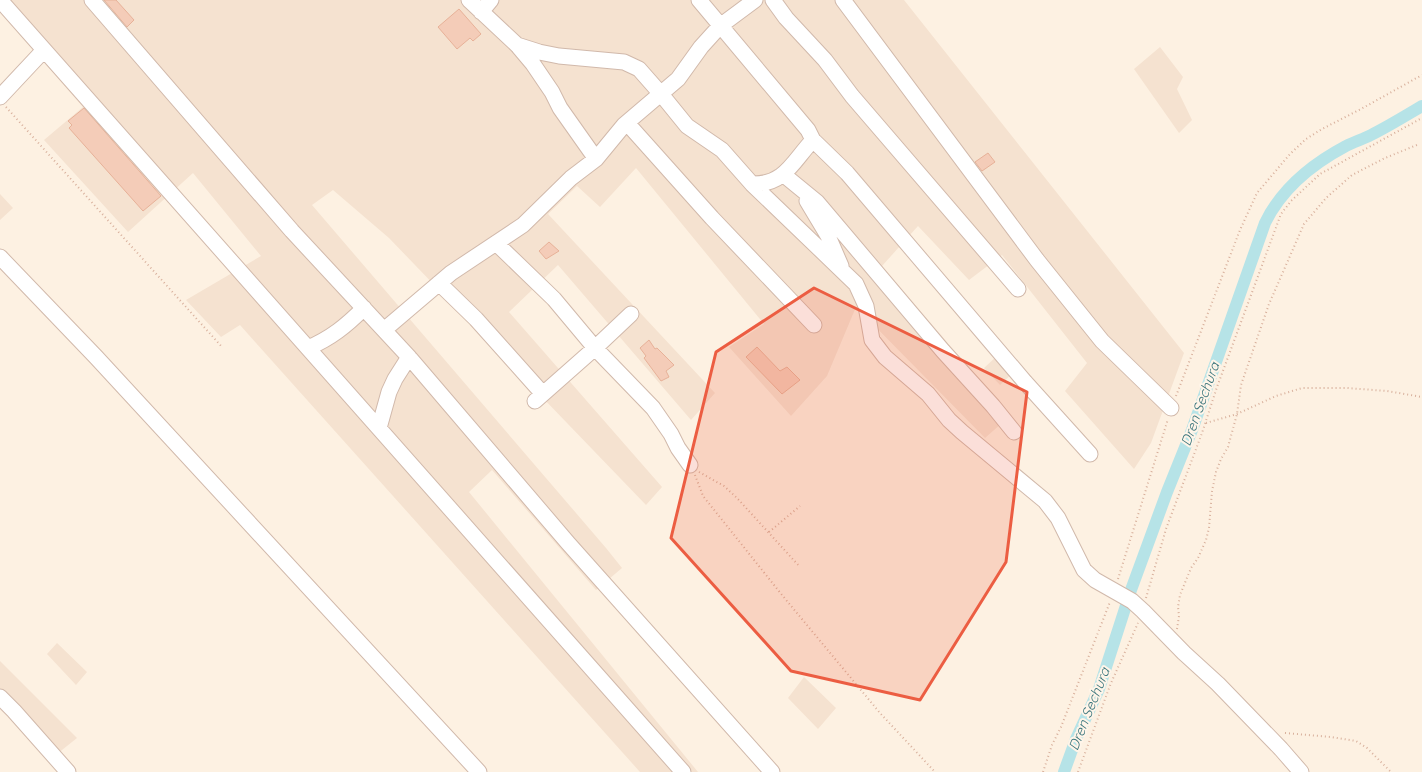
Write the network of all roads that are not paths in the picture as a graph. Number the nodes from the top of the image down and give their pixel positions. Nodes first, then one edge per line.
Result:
1 (0, 0) edge
2 (92, 0) edge
3 (468, 0) edge
4 (491, 0) edge
5 (699, 0) edge
6 (755, 0) edge
7 (773, 0) edge
8 (842, 0) edge
9 (481, 12) junction
10 (720, 26) junction
11 (517, 45) junction
12 (44, 50) junction
13 (661, 94) junction
14 (3, 101) edge
15 (627, 124) junction
16 (813, 140) junction
17 (596, 159) junction
18 (784, 175) junction
19 (752, 184) junction
20 (798, 186) junction
21 (496, 243) junction
22 (0, 256) edge
23 (843, 271) junction
24 (439, 283) junction
25 (1018, 290) dead end
26 (364, 308) junction
27 (631, 314) dead end
28 (814, 325) dead end
29 (384, 330) junction
30 (308, 348) junction
31 (595, 348) junction
32 (409, 357) junction
33 (1171, 408) road end
34 (379, 428) junction
35 (1014, 432) dead end
36 (1090, 454) dead end
37 (690, 465) road end
38 (0, 697) edge
39 (68, 772) edge
40 (479, 772) edge
41 (684, 772) edge
42 (772, 772) edge
43 (1300, 772) edge

1 - 12 street
2 - 26 street
3 - 9 street
4 - 9 street
5 - 10 street
6 - 10 street
7 - 25 street
8 - 33 street
9 - 11 street
10 - 13 street
10 - 16 street
11 - 13 street
11 - 17 street
12 - 14 street
12 - 30 street
13 - 15 street
13 - 19 street
15 - 17 street
15 - 28 street
16 - 18 street
16 - 36 street
17 - 21 street
18 - 19 street
18 - 20 street
19 - 23 street
20 - 23 street
20 - 35 street
21 - 24 street
21 - 31 street
22 - 40 street
23 - 43 street
24 - 29 street
24 - 31 street
26 - 29 street
26 - 30 street
27 - 31 street
29 - 32 street
30 - 34 street
31 - 37 street
32 - 34 street
32 - 42 street
34 - 41 street
38 - 39 street

